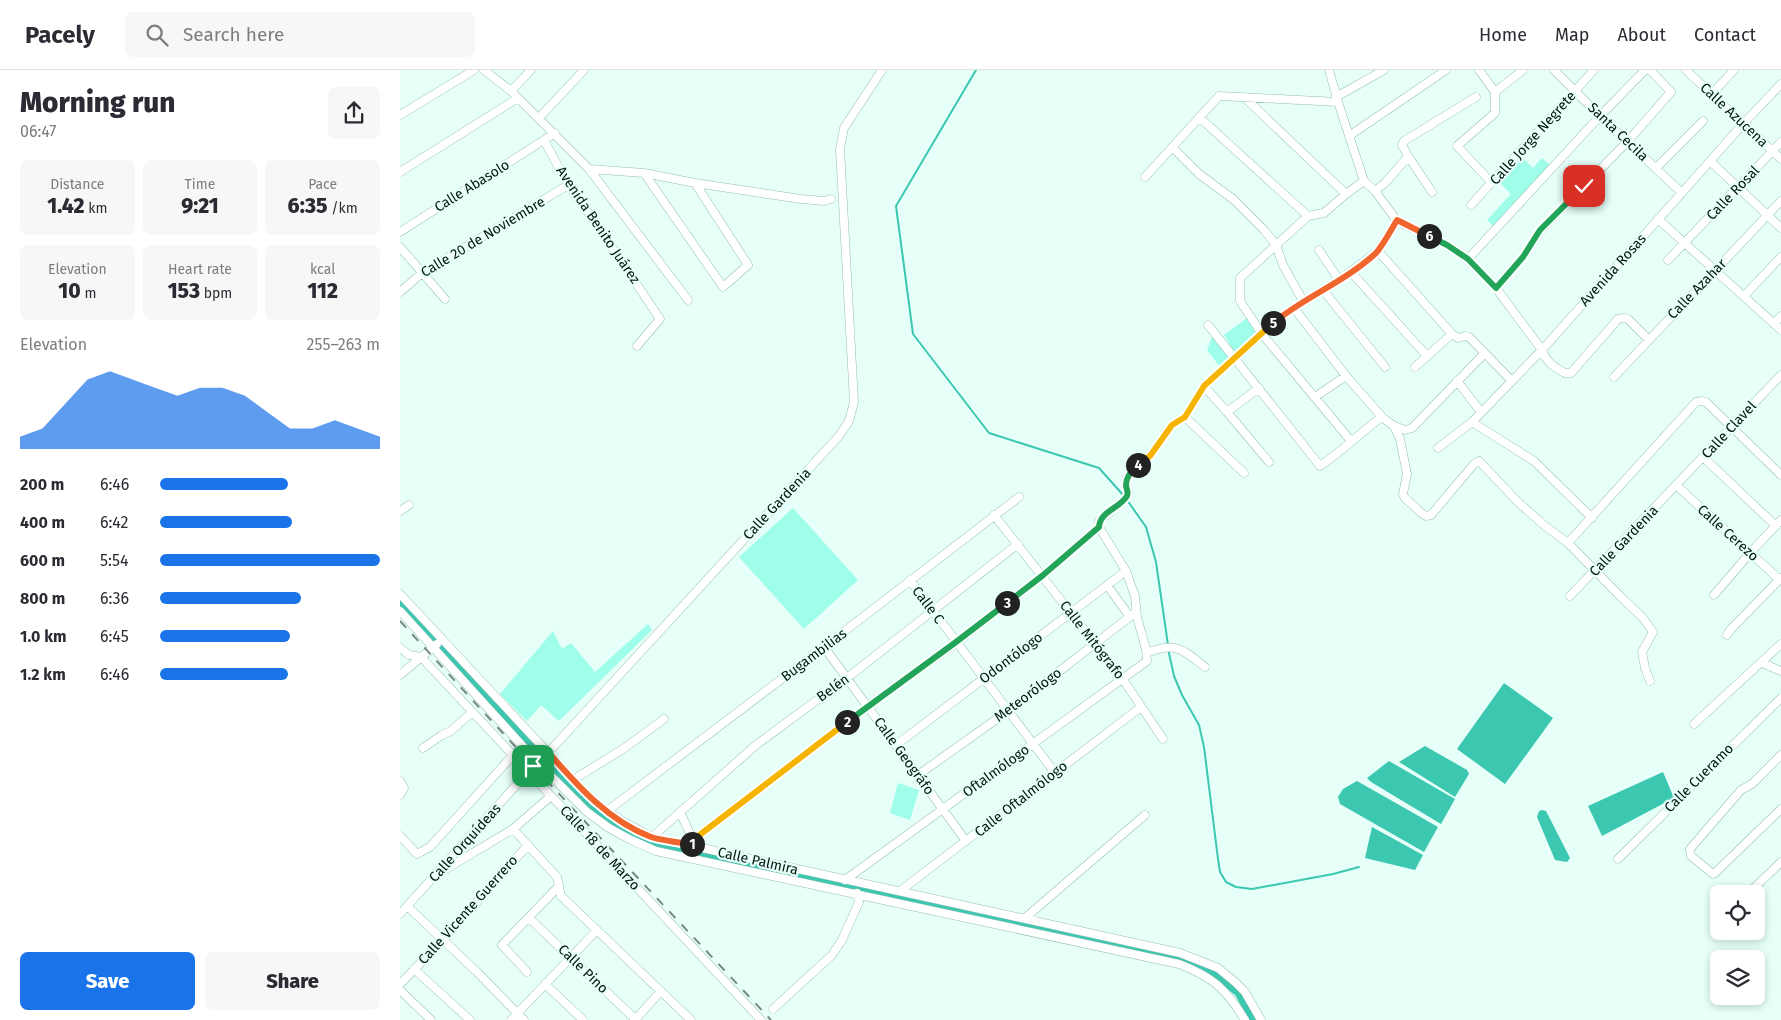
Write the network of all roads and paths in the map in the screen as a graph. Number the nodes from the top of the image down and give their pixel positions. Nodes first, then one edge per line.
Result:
1 (474, 70) edge
2 (484, 70) edge
3 (531, 70) edge
4 (572, 70) edge
5 (882, 70) edge
6 (1329, 70) edge
7 (1384, 70) edge
8 (1446, 70) edge
9 (1479, 70) edge
10 (1523, 70) edge
11 (1554, 70) edge
12 (1594, 70) edge
13 (1645, 70) edge
14 (1650, 70) edge
15 (1686, 70) edge
16 (1734, 70) edge
17 (581, 73) edge
18 (1781, 84) edge
19 (511, 91) junction
20 (1576, 91) junction
21 (1495, 92) junction
22 (1712, 94) junction
23 (1244, 97) junction
24 (1476, 97) dead end
25 (518, 98) junction
26 (1337, 100) junction
27 (400, 115) edge
28 (1600, 116) junction
29 (1200, 117) junction
30 (539, 118) junction
31 (1703, 121) dead end
32 (1743, 124) junction
33 (554, 133) junction
34 (1349, 136) junction
35 (544, 140) junction
36 (1628, 141) junction
37 (1781, 142) edge
38 (1172, 147) junction
39 (1772, 152) junction
40 (1408, 156) junction
41 (1781, 160) edge
42 (1710, 161) junction
43 (1656, 168) junction
44 (589, 169) junction
45 (400, 172) edge
46 (644, 173) junction
47 (1145, 177) dead end
48 (1364, 181) junction
49 (695, 183) junction
50 (1492, 183) junction
51 (568, 185) junction
52 (1738, 187) junction
53 (1375, 191) junction
54 (1432, 192) dead end
55 (1682, 193) junction
56 (1346, 194) junction
57 (831, 199) dead end
58 (1781, 201) edge
59 (1471, 204) dead end
60 (1768, 215) junction
61 (1308, 216) junction
62 (1658, 219) junction
63 (1397, 220) junction
64 (1781, 228) edge
65 (400, 232) edge
66 (1685, 243) junction
67 (1276, 245) junction
68 (400, 247) edge
69 (1319, 250) dead end
70 (1378, 251) junction
71 (1781, 257) edge
72 (1468, 259) junction
73 (1668, 260) dead end
74 (1715, 270) junction
75 (1351, 272) junction
76 (422, 273) junction
77 (1339, 280) junction
78 (1496, 288) junction
79 (1323, 290) junction
80 (400, 292) edge
81 (1744, 296) junction
82 (444, 299) dead end
83 (688, 300) dead end
84 (1303, 301) junction
85 (1294, 308) junction
86 (1781, 316) edge
87 (1774, 324) junction
88 (1208, 325) dead end
89 (1781, 330) edge
90 (1262, 334) junction
91 (1452, 334) junction
92 (1649, 340) junction
93 (637, 346) dead end
94 (1542, 350) junction
95 (1484, 354) junction
96 (1427, 356) junction
97 (1235, 358) junction
98 (1385, 367) dead end
99 (1415, 367) dead end
100 (1781, 375) edge
101 (1346, 376) junction
102 (1614, 376) dead end
103 (1511, 380) junction
104 (1457, 381) junction
105 (1204, 386) junction
106 (1259, 388) junction
107 (1315, 397) junction
108 (1227, 412) junction
109 (1481, 412) junction
110 (1185, 417) junction
111 (1383, 418) junction
112 (1472, 422) junction
113 (1394, 426) junction
114 (1732, 427) junction
115 (1351, 441) junction
116 (1438, 448) dead end
117 (1703, 457) junction
118 (1268, 462) dead end
119 (1244, 473) dead end
120 (1781, 475) edge
121 (1676, 486) junction
122 (1019, 497) dead end
123 (409, 505) dead end
124 (400, 511) edge
125 (994, 515) junction
126 (1592, 518) junction
127 (1779, 523) edge
128 (1099, 527) junction
129 (1568, 543) junction
130 (1018, 544) junction
131 (1750, 553) junction
132 (1126, 571) junction
133 (1596, 571) junction
134 (1042, 576) junction
135 (1780, 579) edge
136 (910, 580) junction
137 (1108, 585) junction
138 (400, 594) edge
139 (1714, 595) dead end
140 (1570, 596) dead end
141 (400, 611) edge
142 (933, 611) junction
143 (1071, 612) junction
144 (1133, 614) junction
145 (1727, 635) dead end
146 (442, 640) junction
147 (956, 642) junction
148 (1095, 643) junction
149 (1781, 644) edge
150 (433, 646) junction
151 (824, 647) junction
152 (400, 648) edge
153 (421, 657) junction
154 (1147, 657) junction
155 (1762, 663) junction
156 (1205, 666) dead end
157 (1781, 671) edge
158 (400, 675) edge
159 (847, 678) junction
160 (984, 678) junction
161 (1122, 678) junction
162 (1650, 681) dead end
163 (1781, 698) edge
164 (868, 706) junction
165 (1141, 707) junction
166 (1008, 711) junction
167 (472, 712) junction
168 (664, 719) dead end
169 (1694, 724) dead end
170 (1163, 739) dead end
171 (1033, 744) junction
172 (896, 745) junction
173 (423, 748) dead end
174 (547, 753) junction
175 (513, 755) junction
176 (1781, 755) edge
177 (538, 761) junction
178 (529, 772) junction
179 (1054, 773) junction
180 (918, 775) junction
181 (573, 780) junction
182 (400, 781) edge
183 (402, 792) edge
184 (551, 796) junction
185 (1781, 809) edge
186 (943, 810) junction
187 (607, 811) junction
188 (680, 812) junction
189 (1145, 815) dead end
190 (513, 829) junction
191 (400, 836) edge
192 (652, 837) junction
193 (966, 841) junction
194 (528, 845) junction
195 (692, 850) junction
196 (1618, 859) dead end
197 (1781, 862) edge
198 (438, 874) junction
199 (811, 878) junction
200 (845, 880) junction
201 (1757, 885) edge
202 (559, 886) junction
203 (900, 891) junction
204 (857, 893) junction
205 (407, 906) junction
206 (400, 914) edge
207 (529, 918) junction
208 (1025, 918) junction
209 (597, 930) junction
210 (443, 940) junction
211 (571, 958) junction
212 (414, 969) junction
213 (527, 972) dead end
214 (400, 984) edge
215 (545, 984) junction
216 (400, 990) edge
217 (661, 991) junction
218 (773, 1009) dead end
219 (517, 1014) junction
220 (431, 1020) edge
221 (470, 1020) edge
222 (511, 1020) edge
223 (524, 1020) edge
224 (583, 1020) edge
225 (636, 1020) edge
226 (692, 1020) edge
227 (761, 1020) edge
228 (1246, 1020) edge
229 (1261, 1020) edge

1 - 27 street
2 - 19 street, Avenida Benito Juárez
3 - 19 street
4 - 17 street
5 - 174 street, Calle Gardenia
6 - 26 street
7 - 26 street
8 - 34 street
9 - 21 street
10 - 21 street
11 - 20 street, Santa Cecila
12 - 20 street, Calle Jorge Negrete
13 - 28 street
14 - 36 street
15 - 22 street, Calle Azucena
16 - 22 street
17 - 30 street
18 - 32 street, Avenida Rosas
19 - 25 street, Avenida Benito Juárez
20 - 28 street, Santa Cecila
20 - 50 street, Calle Jorge Negrete
21 - 50 street
22 - 32 street, Calle Azucena
23 - 26 street
23 - 29 street
23 - 56 street
24 - 40 street
25 - 30 street, Avenida Benito Juárez
25 - 45 street
26 - 34 street
28 - 36 street, Santa Cecila
28 - 72 street
29 - 38 street
29 - 61 street
30 - 33 street, Avenida Benito Juárez
31 - 43 street
32 - 39 street, Calle Azucena
32 - 42 street, Avenida Rosas
33 - 35 street
33 - 44 street, Avenida Benito Juárez
34 - 48 street
35 - 51 street, Avenida Benito Juárez
35 - 65 street, Calle Abasolo
36 - 43 street, Santa Cecila
36 - 78 street
37 - 39 street, Calle Rosal
38 - 47 street
38 - 67 street
39 - 41 street, Calle Azucena
39 - 52 street, Calle Rosal
40 - 53 street
40 - 54 street
42 - 52 street
42 - 55 street, Avenida Rosas
43 - 55 street, Santa Cecila
44 - 46 street
44 - 83 street, Avenida Benito Juárez
46 - 49 street
46 - 49 street
48 - 53 street
48 - 56 street
49 - 57 street
50 - 59 street, Calle Jorge Negrete
51 - 76 street, Calle 20 de Noviembre
51 - 93 street, Avenida Benito Juárez
52 - 60 street
52 - 66 street, Calle Rosal
53 - 63 street
55 - 62 street, Avenida Rosas
56 - 61 street
58 - 60 street, Calle Azahar
60 - 64 street
60 - 74 street, Calle Azahar
61 - 67 street
62 - 66 street
62 - 94 street, Avenida Rosas
63 - 70 street
63 - 72 street
66 - 73 street, Calle Rosal
66 - 74 street
67 - 84 street
67 - 90 street
68 - 76 street
69 - 77 street
70 - 75 street
70 - 91 street
71 - 81 street
72 - 78 street
74 - 81 street
74 - 92 street, Calle Azahar
75 - 77 street
75 - 96 street
76 - 80 street, Calle 20 de Noviembre
76 - 82 street
77 - 79 street
78 - 94 street
79 - 84 street
79 - 98 street
81 - 87 street
84 - 85 street
85 - 90 street
85 - 101 street
86 - 87 street
87 - 89 street
88 - 97 street
90 - 97 street
90 - 107 street
91 - 95 street
91 - 96 street
92 - 94 street
92 - 102 street, Calle Azahar
94 - 103 street, Avenida Rosas
95 - 103 street
95 - 104 street
96 - 99 street
97 - 105 street
97 - 106 street
100 - 114 street, Calle Clavel
101 - 107 street
101 - 111 street
103 - 109 street, Avenida Rosas
104 - 109 street
104 - 113 street
105 - 108 street
105 - 110 street
106 - 108 street
106 - 115 street
107 - 115 street
108 - 118 street
109 - 112 street, Avenida Rosas
110 - 119 street
110 - 128 street
111 - 113 street
111 - 115 street
112 - 116 street, Avenida Rosas
112 - 126 street
113 - 129 street
114 - 117 street, Calle Clavel
114 - 120 street
114 - 126 street
117 - 121 street, Calle Clavel
117 - 127 street
121 - 131 street, Calle Cerezo
121 - 133 street, Calle Gardenia
122 - 125 street, Bugambilias
123 - 124 street
125 - 130 street, Calle Mitógrafo
125 - 136 street, Bugambilias
126 - 129 street
127 - 131 street
128 - 132 street
128 - 134 street
129 - 133 street
130 - 134 street, Calle Mitógrafo
130 - 142 street, Belén
131 - 135 street, Calle Cerezo
131 - 139 street
132 - 137 street, Odontólogo
132 - 144 street
133 - 140 street, Calle Gardenia
133 - 162 street
134 - 143 street, Calle Mitógrafo
134 - 147 street
135 - 145 street
136 - 142 street, Calle C
136 - 151 street, Bugambilias
137 - 143 street, Odontólogo
137 - 144 street
138 - 146 street, Calle Palmira
141 - 150 street
142 - 147 street, Calle C
142 - 159 street, Belén
143 - 148 street, Calle Mitógrafo
143 - 160 street, Odontólogo
144 - 148 street, Meteorólogo
144 - 154 street
146 - 150 street
146 - 174 street, Calle Palmira
147 - 160 street, Calle C
147 - 164 street
148 - 161 street, Calle Mitógrafo
148 - 166 street, Meteorólogo
149 - 155 street
150 - 153 street
150 - 177 street
151 - 159 street, Calle Geográfo
151 - 187 street, Bugambilias
152 - 153 street
153 - 158 street
153 - 167 street, Calle 18 de Marzo
154 - 156 street, Oftalmólogo
154 - 161 street, Oftalmólogo
155 - 157 street
155 - 169 street
159 - 164 street, Calle Geográfo
159 - 188 street, Belén
160 - 166 street, Calle C
160 - 172 street, Odontólogo
161 - 165 street, Calle Mitógrafo
161 - 171 street, Oftalmólogo
163 - 196 street, Calle Cueramo
164 - 172 street, Calle Geográfo
164 - 195 street
165 - 170 street, Calle Mitógrafo
165 - 179 street, Calle Oftalmólogo
166 - 171 street, Calle C
166 - 180 street, Meteorólogo
167 - 173 street
167 - 175 street, Calle 18 de Marzo
168 - 181 street
171 - 179 street, Calle C
171 - 186 street, Oftalmólogo
172 - 180 street, Calle Geográfo
174 - 177 street, Calle Gardenia
174 - 181 street, Calle Palmira
175 - 178 street, Calle 18 de Marzo
175 - 191 street
176 - 185 street
177 - 178 street, Calle Orquídeas
177 - 195 street
178 - 184 street, Calle 18 de Marzo
178 - 198 street, Calle Orquídeas
179 - 193 street, Calle Oftalmólogo
180 - 186 street, Calle Geográfo
181 - 187 street, Calle Palmira
182 - 183 street
184 - 190 street
184 - 227 street, Calle 18 de Marzo
186 - 193 street, Calle Geográfo
186 - 200 street, Oftalmólogo
187 - 192 street, Calle Palmira
188 - 192 street, Belén
188 - 195 street
189 - 208 street
190 - 194 street, Calle Vicente Guerrero
190 - 198 street
192 - 195 street, Calle Palmira
193 - 203 street, Calle Oftalmólogo
194 - 202 street
194 - 210 street, Calle Vicente Guerrero
195 - 199 street, Calle Palmira
195 - 199 street
197 - 201 street
198 - 205 street, Calle Orquídeas
199 - 200 street, Calle Palmira
199 - 204 street
200 - 203 street, Calle Palmira
202 - 207 street
202 - 209 street
203 - 208 street, Calle Palmira
204 - 218 street
204 - 228 street
205 - 206 street, Calle Orquídeas
205 - 210 street
207 - 211 street, Calle Pino
207 - 213 street
208 - 229 street, Calle Palmira
209 - 211 street
209 - 217 street
210 - 212 street, Calle Vicente Guerrero
210 - 219 street
211 - 215 street
211 - 225 street, Calle Pino
212 - 214 street, Calle Vicente Guerrero
212 - 221 street
215 - 219 street
215 - 224 street
216 - 220 street
217 - 225 street
217 - 226 street
219 - 222 street
219 - 223 street

